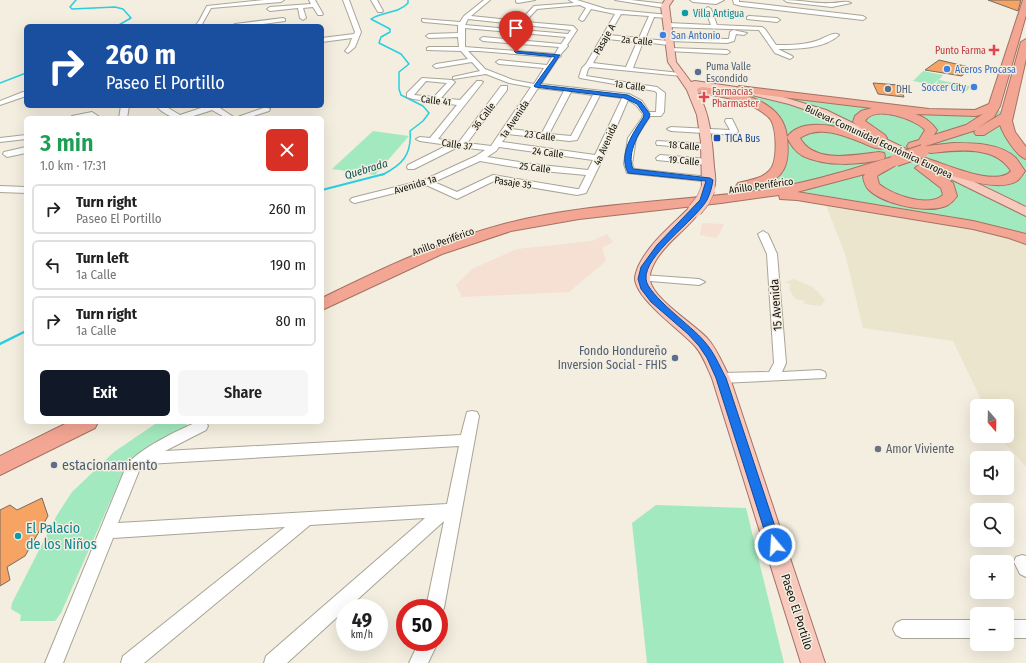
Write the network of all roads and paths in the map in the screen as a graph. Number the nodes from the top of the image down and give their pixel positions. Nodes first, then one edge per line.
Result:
1 (281, 0) edge
2 (346, 0) edge
3 (374, 0) edge
4 (487, 0) edge
5 (532, 0) edge
6 (572, 0) edge
7 (618, 0) edge
8 (694, 0) edge
9 (721, 0) edge
10 (736, 0) edge
11 (787, 0) edge
12 (257, 1) edge
13 (518, 1) dead end
14 (1026, 1) edge
15 (313, 2) edge
16 (667, 3) edge
17 (848, 3) dead end
18 (579, 4) junction
19 (229, 5) edge
20 (838, 5) junction
21 (300, 6) junction
22 (589, 8) junction
23 (708, 9) dead end
24 (380, 10) dead end
25 (750, 11) dead end
26 (619, 12) junction
27 (320, 14) dead end
28 (652, 15) junction
29 (263, 16) junction
30 (667, 16) junction
31 (845, 16) junction
32 (466, 17) junction
33 (303, 18) dead end
34 (749, 18) junction
35 (863, 18) dead end
36 (582, 19) dead end
37 (284, 20) dead end
38 (424, 20) dead end
39 (777, 20) dead end
40 (522, 23) junction
41 (200, 24) edge
42 (234, 24) edge
43 (461, 25) junction
44 (668, 25) junction
45 (715, 27) junction
46 (748, 30) junction
47 (461, 35) junction
48 (836, 35) dead end
49 (355, 36) junction
50 (429, 36) dead end
51 (571, 36) junction
52 (606, 37) junction
53 (483, 39) dead end
54 (324, 40) edge
55 (640, 41) junction
56 (1026, 42) edge
57 (669, 44) junction
58 (565, 46) junction
59 (774, 47) junction
60 (462, 48) junction
61 (429, 49) dead end
62 (348, 51) dead end
63 (727, 52) dead end
64 (558, 56) junction
65 (790, 57) dead end
66 (472, 60) junction
67 (498, 62) dead end
68 (589, 65) junction
69 (436, 66) dead end
70 (550, 67) junction
71 (629, 68) junction
72 (486, 72) junction
73 (681, 76) junction
74 (452, 79) junction
75 (479, 82) dead end
76 (536, 86) junction
77 (504, 88) dead end
78 (569, 89) junction
79 (698, 89) junction
80 (738, 89) junction
81 (598, 92) junction
82 (24, 95) edge
83 (626, 96) junction
84 (436, 100) junction
85 (0, 103) edge
86 (462, 103) junction
87 (994, 106) junction
88 (163, 108) edge
89 (208, 108) edge
90 (217, 108) edge
91 (266, 109) dead end
92 (647, 114) junction
93 (84, 116) edge
94 (94, 116) edge
95 (176, 116) edge
96 (185, 116) edge
97 (228, 116) edge
98 (245, 116) edge
99 (1006, 116) junction
100 (729, 121) dead end
101 (671, 129) dead end
102 (506, 131) junction
103 (706, 132) junction
104 (544, 136) junction
105 (24, 137) edge
106 (420, 139) dead end
107 (0, 140) edge
108 (432, 141) junction
109 (660, 143) dead end
110 (459, 144) junction
111 (495, 147) junction
112 (708, 147) junction
113 (24, 150) edge
114 (886, 153) junction
115 (922, 153) junction
116 (7, 154) dead end
117 (1026, 155) edge
118 (479, 158) junction
119 (599, 158) junction
120 (660, 158) dead end
121 (708, 162) junction
122 (411, 167) dead end
123 (592, 173) junction
124 (426, 182) junction
125 (709, 184) junction
126 (0, 189) edge
127 (24, 190) edge
128 (730, 190) junction
129 (583, 191) joint
130 (750, 195) junction
131 (355, 200) dead end
132 (1026, 212) edge
133 (1026, 218) edge
134 (762, 234) dead end
135 (1026, 239) edge
136 (642, 278) junction
137 (699, 282) dead end
138 (324, 294) edge
139 (324, 304) edge
140 (820, 375) dead end
141 (774, 376) junction
142 (721, 378) junction
143 (472, 416) dead end
144 (60, 424) edge
145 (84, 424) edge
146 (201, 426) dead end
147 (466, 440) junction
148 (0, 454) edge
149 (144, 458) junction
150 (0, 466) edge
151 (449, 510) junction
152 (307, 519) junction
153 (108, 531) junction
154 (436, 599) edge
155 (902, 629) dead end
156 (970, 629) edge
157 (1014, 629) edge
158 (1026, 629) edge
159 (424, 651) edge
160 (54, 663) edge
161 (130, 663) edge
162 (273, 663) edge
163 (418, 663) edge
164 (813, 663) edge

1 - 12 street
2 - 49 street
3 - 24 street
4 - 32 street
5 - 13 street
6 - 18 street
7 - 16 street
8 - 9 street
10 - 31 street
11 - 20 street
12 - 19 street
12 - 29 street
14 - 87 highway, Anillo Periférico
15 - 21 street
15 - 27 street
16 - 30 main road
17 - 20 street
18 - 22 street
18 - 40 street
19 - 41 street
20 - 31 street
21 - 29 street
21 - 33 street
22 - 26 street
22 - 36 street
23 - 45 street
25 - 34 street
26 - 28 street
26 - 52 street, Pasaje A
28 - 30 street
28 - 55 street
29 - 37 street
29 - 42 street
30 - 44 main road
31 - 35 street
32 - 40 street
32 - 43 street
34 - 39 street
34 - 46 street
38 - 43 street
40 - 51 street, 1a Avenida
43 - 47 street
43 - 51 street
44 - 45 street
44 - 57 main road
45 - 46 street
46 - 57 street
46 - 59 street
47 - 50 street
47 - 60 street
48 - 59 street
49 - 54 street
49 - 62 street
51 - 58 street, 1a Avenida
52 - 55 street, 2a Calle
52 - 68 street, Pasaje A
53 - 58 street
55 - 57 street, 2a Calle
55 - 71 street
56 - 99 highway
57 - 63 street
57 - 73 main road
58 - 64 street, 1a Avenida
59 - 65 street
60 - 61 street
60 - 64 street
60 - 66 street
64 - 70 street, 1a Avenida
66 - 69 street
66 - 72 street
67 - 70 street
68 - 71 street
68 - 92 street, 1a Calle
70 - 76 street, 1a Avenida
71 - 73 street
72 - 74 street
72 - 76 street
73 - 79 main road
74 - 84 street
74 - 84 street, Calle 41
75 - 86 street
76 - 78 street
76 - 102 street, 1a Avenida
77 - 110 street, 36 Calle
78 - 81 street
78 - 104 street
79 - 80 main road, Bulevar Comunidad Económica Europea
79 - 103 main road
79 - 114 main road, Bulevar Comunidad Económica Europea
79 - 128 highway
80 - 87 highway
80 - 114 main road, Bulevar Comunidad Económica Europea
81 - 83 street
81 - 104 street, 23 Calle
82 - 85 street
83 - 92 street
83 - 119 street, 4a Avenida
84 - 86 street, Calle 41
86 - 108 street
87 - 115 highway, Anillo Periférico
88 - 95 street
89 - 96 street
90 - 97 street
91 - 98 street
92 - 125 street, 1a Calle
93 - 94 street
99 - 115 highway, Anillo Periférico
99 - 117 highway
100 - 103 street
101 - 103 street
102 - 104 street, 23 Calle
102 - 111 street, 1a Avenida
103 - 112 main road
105 - 107 street
106 - 108 street, Calle 37
108 - 110 street, Calle 37
109 - 112 street, 18 Calle
110 - 111 street, Calle 37
110 - 122 street
111 - 118 street, Avenida 1a
111 - 119 street, 24 Calle
112 - 121 main road
113 - 116 street
114 - 114 highway
114 - 115 highway, Anillo Periférico, bridge
114 - 115 main road, Bulevar Comunidad Económica Europea
114 - 115 highway
114 - 115 highway
114 - 128 highway, Anillo Periférico
114 - 130 highway, Anillo Periférico
115 - 115 highway
115 - 132 main road, Bulevar Comunidad Económica Europea
115 - 133 main road, Bulevar Comunidad Económica Europea
118 - 123 street, 25 Calle
118 - 124 street, Avenida 1a
119 - 123 street, 4a Avenida
120 - 121 street, 19 Calle
121 - 125 main road
123 - 129 street, 4a Avenida
124 - 129 street, Pasaje 35
124 - 131 street, Avenida 1a
125 - 136 main road, bridge
126 - 127 street
128 - 138 highway, Anillo Periférico
130 - 135 highway
130 - 139 highway, Anillo Periférico
134 - 141 street, 15 Avenida
136 - 137 street
136 - 142 main road, Paseo El Portillo
140 - 141 street
141 - 142 street
142 - 164 main road, Paseo El Portillo
143 - 147 street
144 - 148 highway
145 - 150 highway
146 - 149 street
147 - 149 street
147 - 151 street
149 - 153 street
151 - 152 street
151 - 154 street
151 - 162 street
152 - 153 street
152 - 161 street
153 - 160 street
155 - 156 street
157 - 158 street
159 - 163 street

